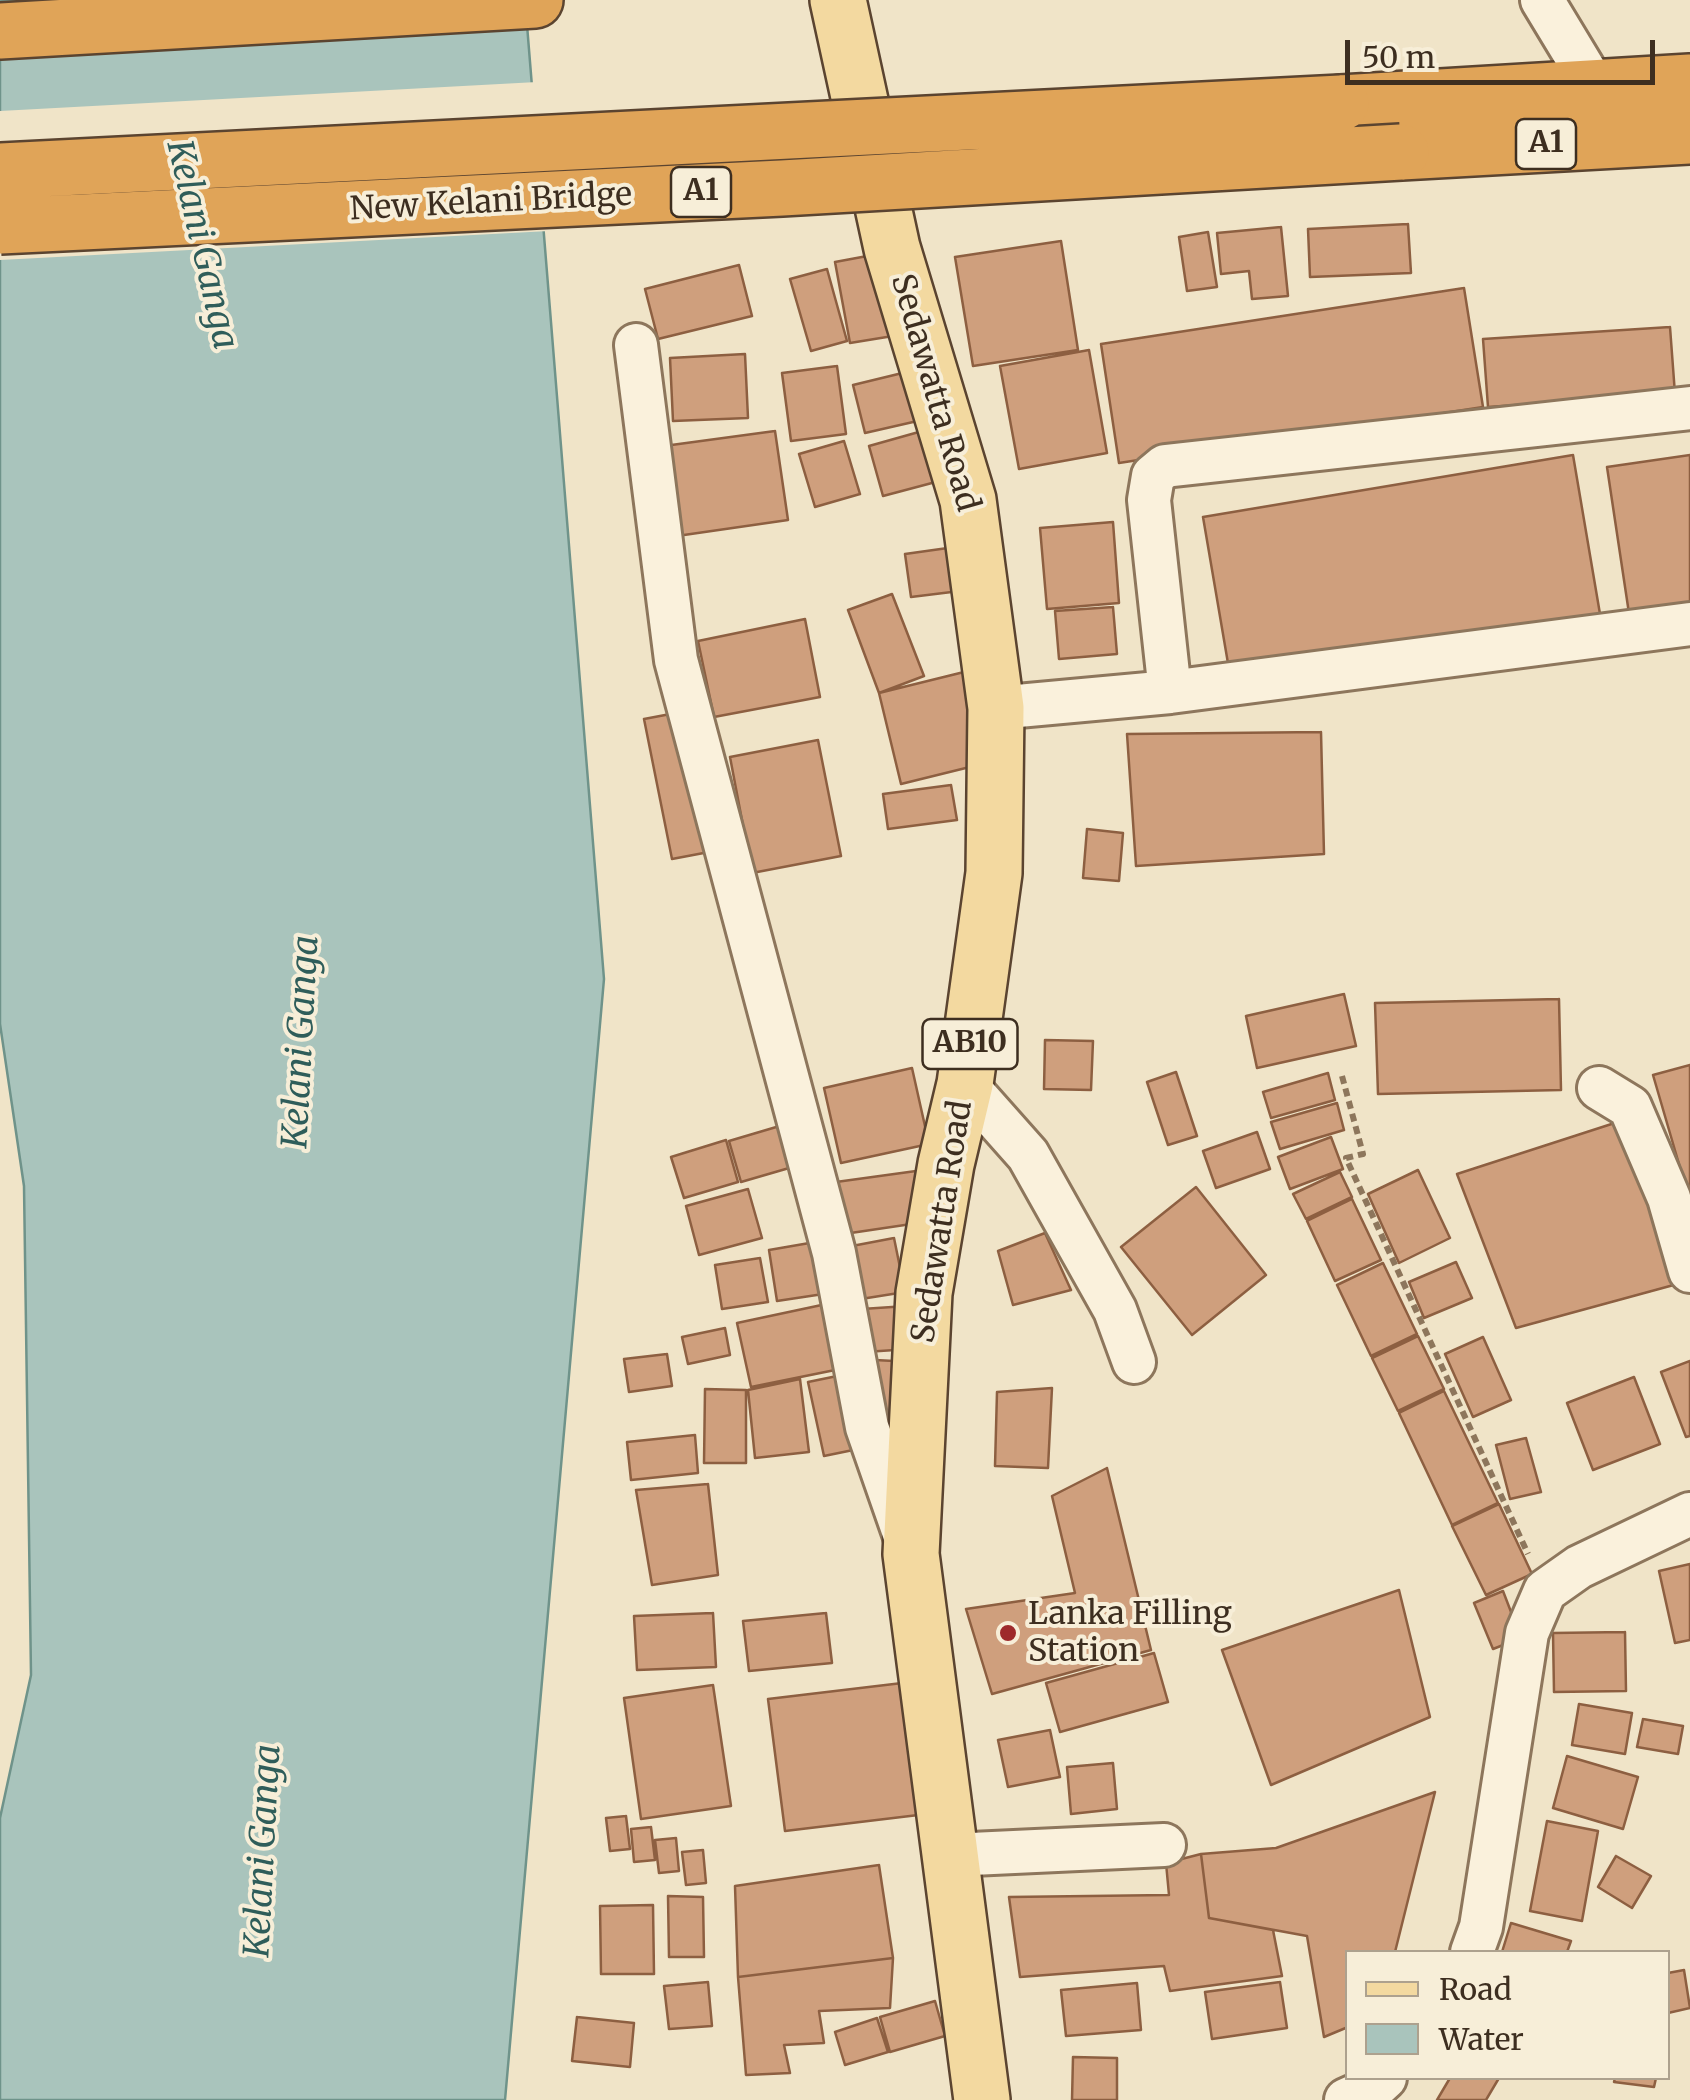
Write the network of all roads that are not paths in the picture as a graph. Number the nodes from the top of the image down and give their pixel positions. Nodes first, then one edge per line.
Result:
1 (535, 0) edge
2 (838, 0) edge
3 (1542, 0) edge
4 (0, 31) edge
5 (1690, 82) edge
6 (1594, 86) junction
7 (1690, 136) edge
8 (0, 171) edge
9 (0, 226) edge
10 (636, 344) dead end
11 (1690, 408) edge
12 (1690, 624) edge
13 (1170, 692) junction
14 (996, 708) junction
15 (965, 1084) junction
16 (1599, 1088) dead end
17 (1690, 1271) edge
18 (1134, 1362) dead end
19 (1690, 1514) edge
20 (910, 1554) junction
21 (1164, 1845) dead end
22 (950, 1855) junction
23 (1473, 1950) edge
24 (1383, 2080) edge
25 (982, 2100) edge
26 (1346, 2100) edge

1 - 4 highway
2 - 14 main road, Sedawatta Road / AB10
3 - 6 street
5 - 6 highway, A1
6 - 8 highway, New Kelani Bridge / A1, bridge
7 - 9 highway, New Kelani Bridge / A1, bridge
10 - 20 street
11 - 13 street
12 - 13 street
13 - 14 street
14 - 15 main road, Sedawatta Road / AB10
15 - 18 street
15 - 20 main road, Sedawatta Road / AB10
16 - 17 street
19 - 23 street
20 - 22 main road, Sedawatta Road / AB10
21 - 22 street
22 - 25 main road, Sedawatta Road / AB10
24 - 26 street

